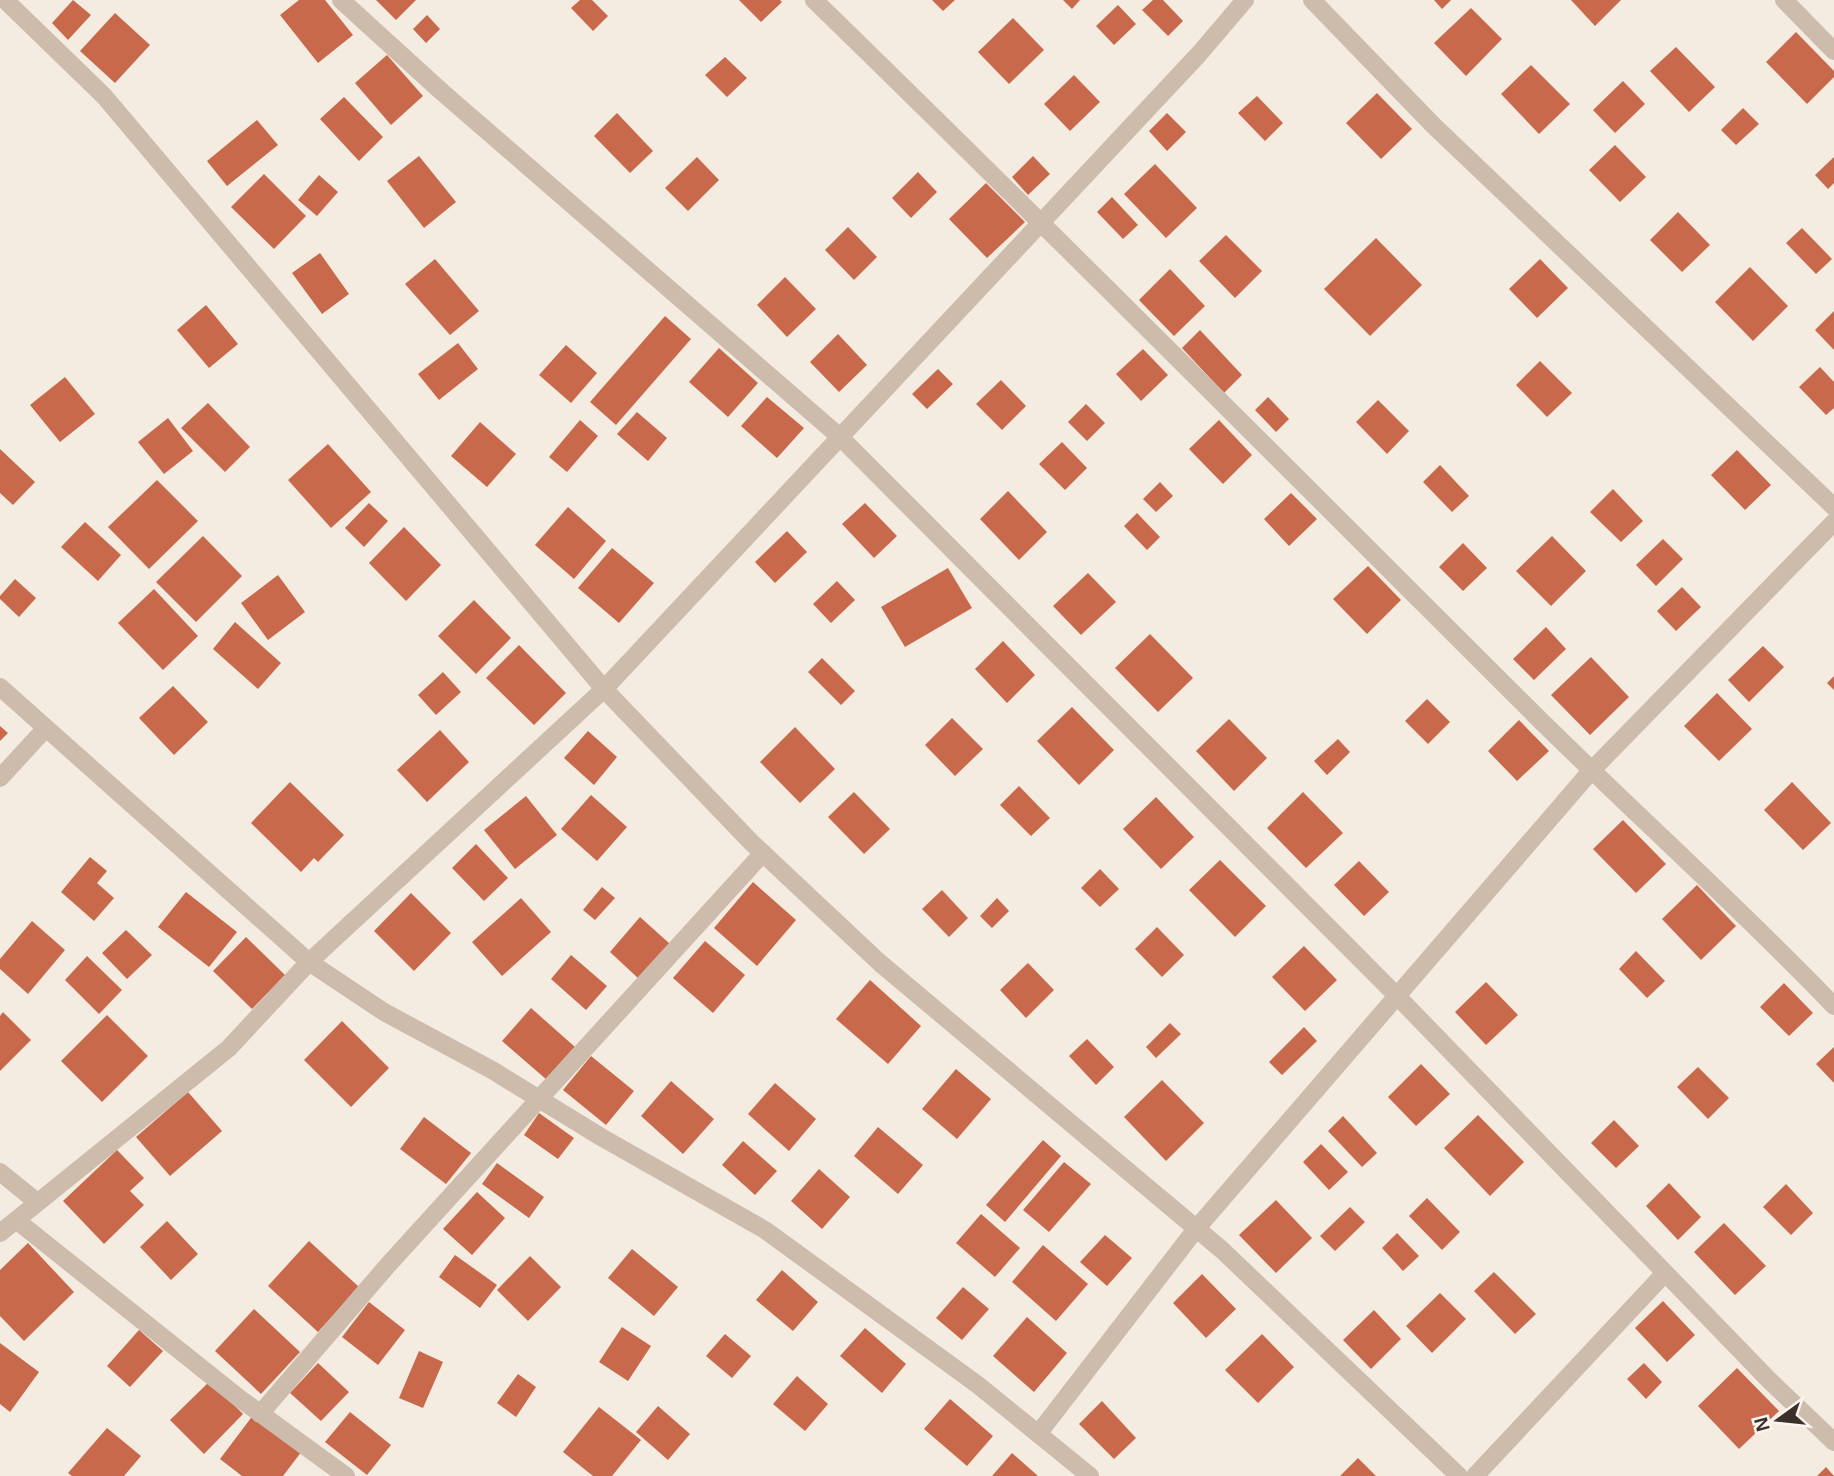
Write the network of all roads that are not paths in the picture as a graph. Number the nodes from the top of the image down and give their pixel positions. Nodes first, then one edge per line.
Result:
1 (5, 0) edge
2 (341, 0) edge
3 (814, 0) edge
4 (1245, 0) edge
5 (1312, 0) edge
6 (1784, 0) edge
7 (1834, 51) edge
8 (1042, 222) junction
9 (840, 437) junction
10 (1834, 507) edge
11 (1834, 523) edge
12 (0, 687) edge
13 (604, 689) junction
14 (46, 728) junction
15 (1591, 771) junction
16 (0, 778) edge
17 (763, 853) junction
18 (309, 962) junction
19 (1398, 997) junction
20 (1834, 1006) edge
21 (538, 1098) junction
22 (0, 1172) edge
23 (37, 1202) junction
24 (16, 1220) junction
25 (1196, 1229) junction
26 (0, 1233) edge
27 (1665, 1273) junction
28 (260, 1414) junction
29 (1038, 1434) junction
30 (1834, 1442) edge
31 (346, 1476) edge
32 (1090, 1476) edge
33 (1459, 1476) edge
34 (1475, 1476) edge

1 - 13 street
2 - 9 street
3 - 8 street
4 - 8 street
5 - 10 street
6 - 7 street
8 - 9 street
8 - 15 street
9 - 13 street
9 - 19 street
11 - 15 street
12 - 14 street
13 - 17 street
13 - 18 street
14 - 16 street
14 - 18 street
15 - 19 street
15 - 20 street
17 - 21 street
17 - 25 street
18 - 21 street
18 - 23 street
19 - 25 street
19 - 27 street
21 - 28 street
21 - 29 street
22 - 23 street
23 - 24 street
24 - 26 street
24 - 28 street
25 - 29 street
25 - 33 street
27 - 30 street
27 - 34 street
28 - 31 street
29 - 32 street

